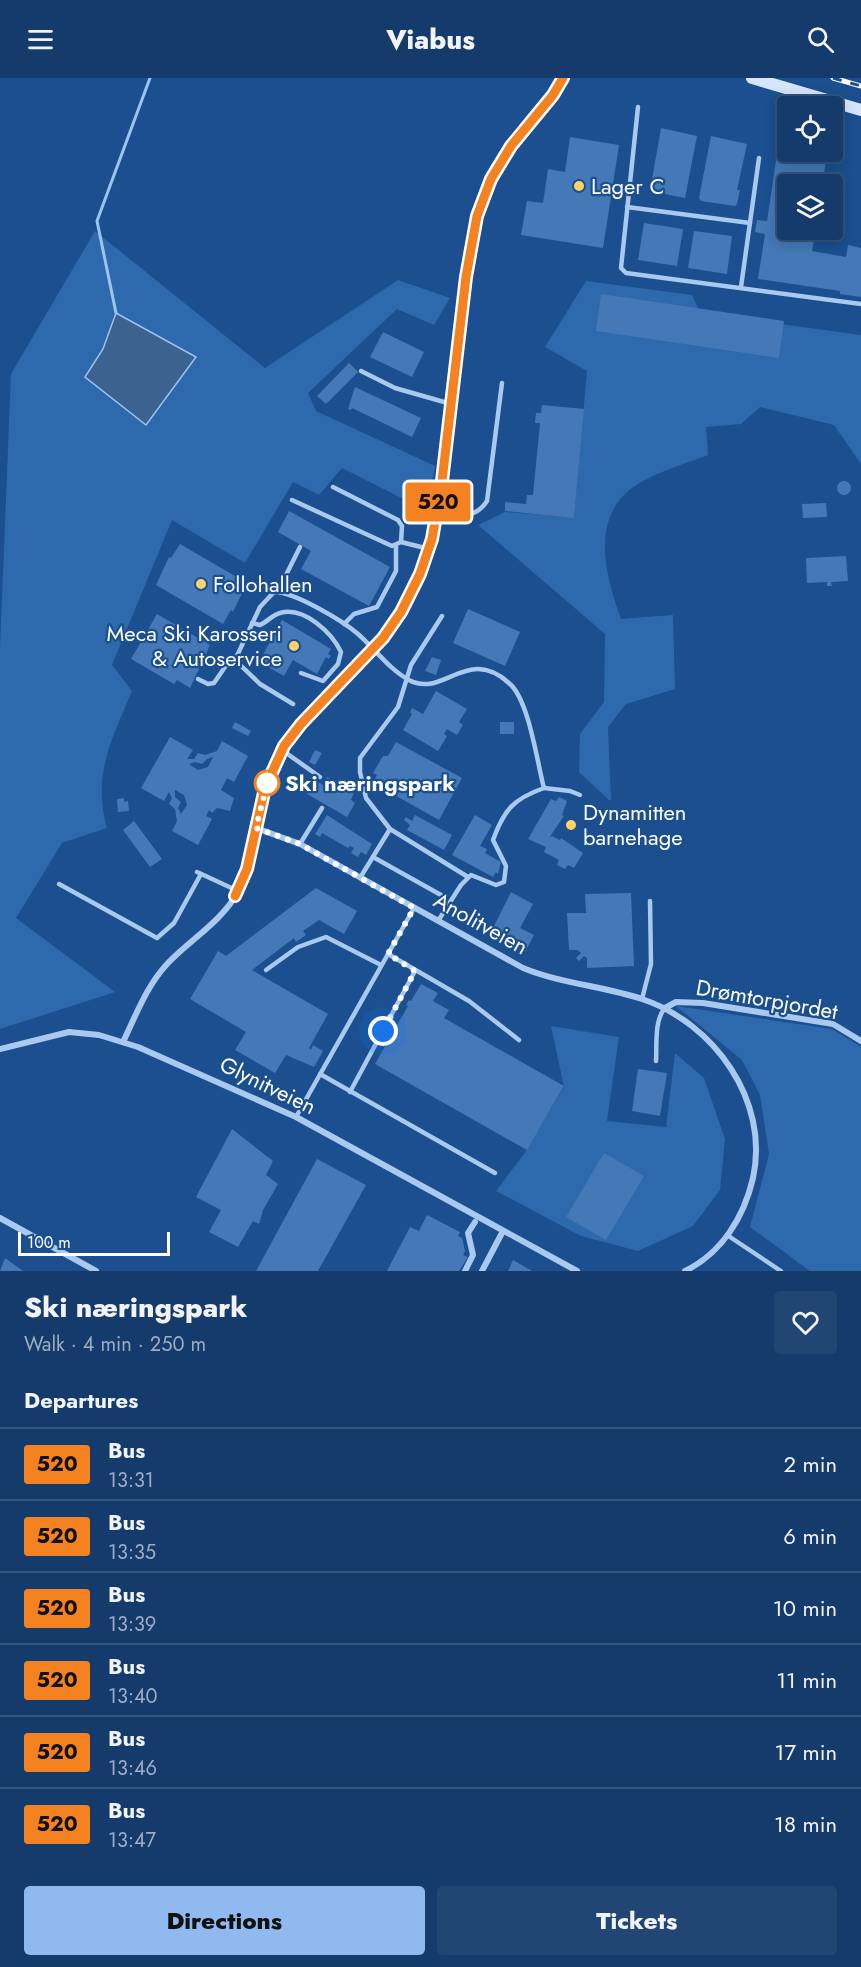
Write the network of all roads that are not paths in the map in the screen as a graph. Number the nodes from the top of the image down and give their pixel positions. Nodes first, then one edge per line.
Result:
1 (563, 78) edge
2 (752, 78) edge
3 (638, 107) dead end
4 (861, 110) edge
5 (759, 158) dead end
6 (627, 207) junction
7 (750, 223) junction
8 (741, 287) junction
9 (861, 304) edge
10 (361, 371) dead end
11 (502, 383) dead end
12 (451, 404) junction
13 (333, 487) dead end
14 (292, 500) dead end
15 (436, 515) junction
16 (402, 542) junction
17 (396, 546) junction
18 (300, 547) dead end
19 (429, 549) junction
20 (278, 591) junction
21 (328, 615) junction
22 (442, 616) dead end
23 (252, 623) junction
24 (344, 624) junction
25 (321, 627) junction
26 (372, 650) junction
27 (235, 660) junction
28 (301, 673) dead end
29 (406, 678) junction
30 (198, 679) dead end
31 (294, 704) dead end
32 (282, 750) junction
33 (320, 777) dead end
34 (544, 788) junction
35 (580, 795) dead end
36 (322, 808) dead end
37 (256, 828) junction
38 (390, 829) junction
39 (300, 844) junction
40 (374, 857) junction
41 (360, 878) junction
42 (468, 878) junction
43 (58, 884) dead end
44 (238, 891) junction
45 (441, 895) dead end
46 (650, 901) dead end
47 (414, 908) junction
48 (438, 921) junction
49 (388, 954) junction
50 (381, 965) junction
51 (266, 969) dead end
52 (415, 971) junction
53 (642, 999) junction
54 (665, 1008) junction
55 (519, 1040) dead end
56 (861, 1041) edge
57 (123, 1042) junction
58 (0, 1049) edge
59 (656, 1061) dead end
60 (320, 1074) junction
61 (350, 1092) junction
62 (296, 1118) junction
63 (495, 1173) dead end
64 (0, 1218) edge
65 (475, 1222) dead end
66 (503, 1231) junction
67 (728, 1235) junction
68 (96, 1271) edge
69 (465, 1271) edge
70 (482, 1271) edge
71 (577, 1271) edge
72 (685, 1271) edge
73 (781, 1271) edge

1 - 12 street
2 - 4 main road
3 - 6 lane
5 - 7 lane
6 - 7 lane
6 - 8 lane
7 - 8 lane
8 - 9 lane
10 - 12 lane
11 - 15 lane
12 - 15 street
13 - 16 lane
14 - 17 lane
15 - 19 street
16 - 17 lane
16 - 19 lane
17 - 24 lane
18 - 20 lane
19 - 26 street
20 - 21 lane
20 - 23 lane
21 - 24 lane
21 - 25 lane
22 - 29 lane
23 - 25 lane
23 - 27 lane
24 - 26 lane
25 - 28 lane
26 - 29 lane
26 - 32 street
27 - 30 lane
27 - 31 lane
29 - 34 lane
29 - 38 lane
32 - 33 lane
32 - 37 street
34 - 35 lane
34 - 42 lane
36 - 39 lane
37 - 39 street, Anolitveien
37 - 44 street
38 - 40 lane
38 - 42 lane
39 - 41 street, Anolitveien
40 - 41 lane
40 - 45 lane
41 - 47 street, Anolitveien
42 - 48 lane
43 - 44 lane
44 - 57 street
46 - 53 lane
47 - 48 street, Anolitveien
47 - 49 lane
48 - 53 street, Anolitveien
49 - 50 lane
49 - 52 lane
50 - 51 lane
50 - 60 lane
52 - 55 lane
52 - 61 lane
53 - 54 street, Anolitveien
54 - 56 street, Drømtorpjordet
54 - 59 lane
54 - 67 street
57 - 58 street, Glynitveien
57 - 62 street, Glynitveien
60 - 61 lane
60 - 62 lane
61 - 63 lane
62 - 66 street, Glynitveien
64 - 68 street
65 - 69 street
66 - 70 street
66 - 71 street, Glynitveien
67 - 72 street
67 - 73 lane

